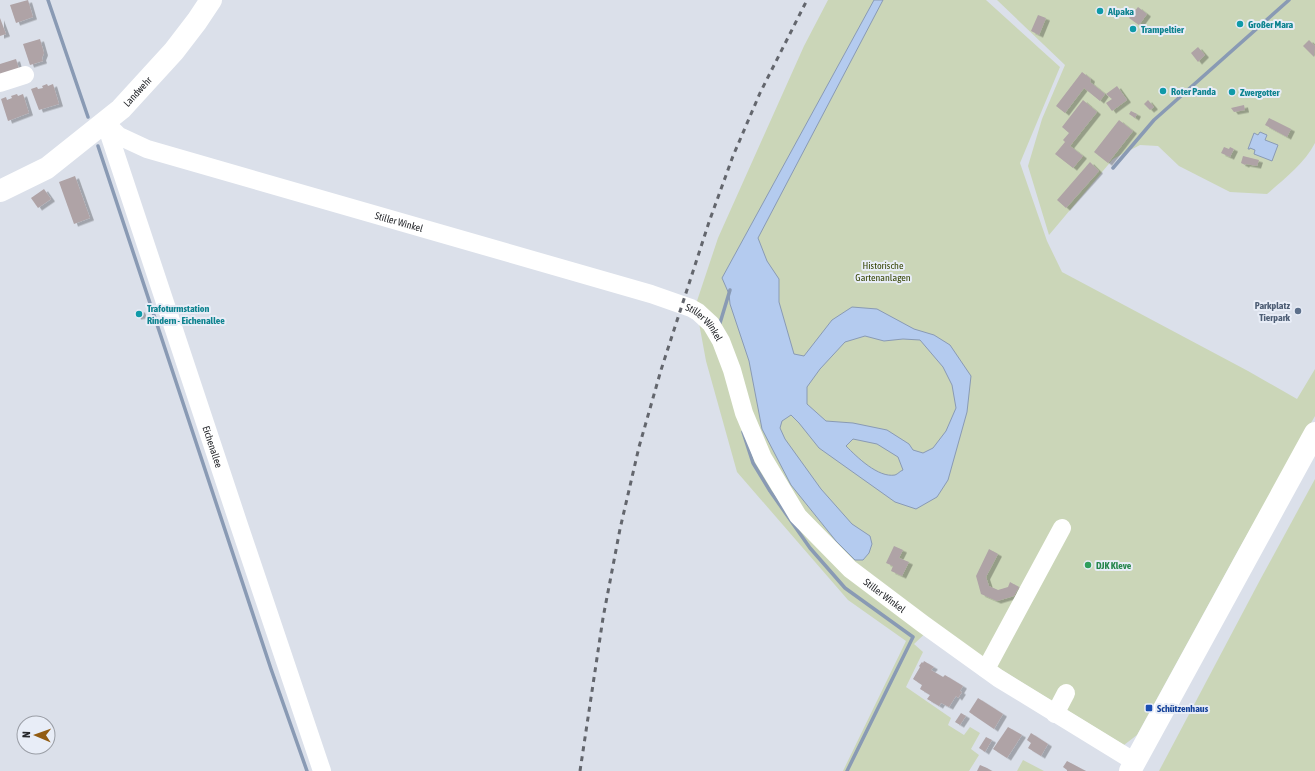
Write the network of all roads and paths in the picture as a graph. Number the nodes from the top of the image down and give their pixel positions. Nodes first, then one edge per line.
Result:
1 (211, 0) edge
2 (25, 75) dead end
3 (0, 83) edge
4 (105, 122) junction
5 (0, 191) edge
6 (1315, 433) edge
7 (1062, 528) dead end
8 (986, 669) junction
9 (1066, 693) dead end
10 (1055, 714) junction
11 (1132, 767) edge
12 (322, 771) edge

1 - 4 main road, Landwehr
2 - 3 street
4 - 5 main road, Landwehr
4 - 8 street, Stiller Winkel
4 - 12 street, Eichenallee
6 - 11 main road
7 - 8 street
8 - 10 street, Stiller Winkel
9 - 10 street
10 - 11 street, Stiller Winkel

